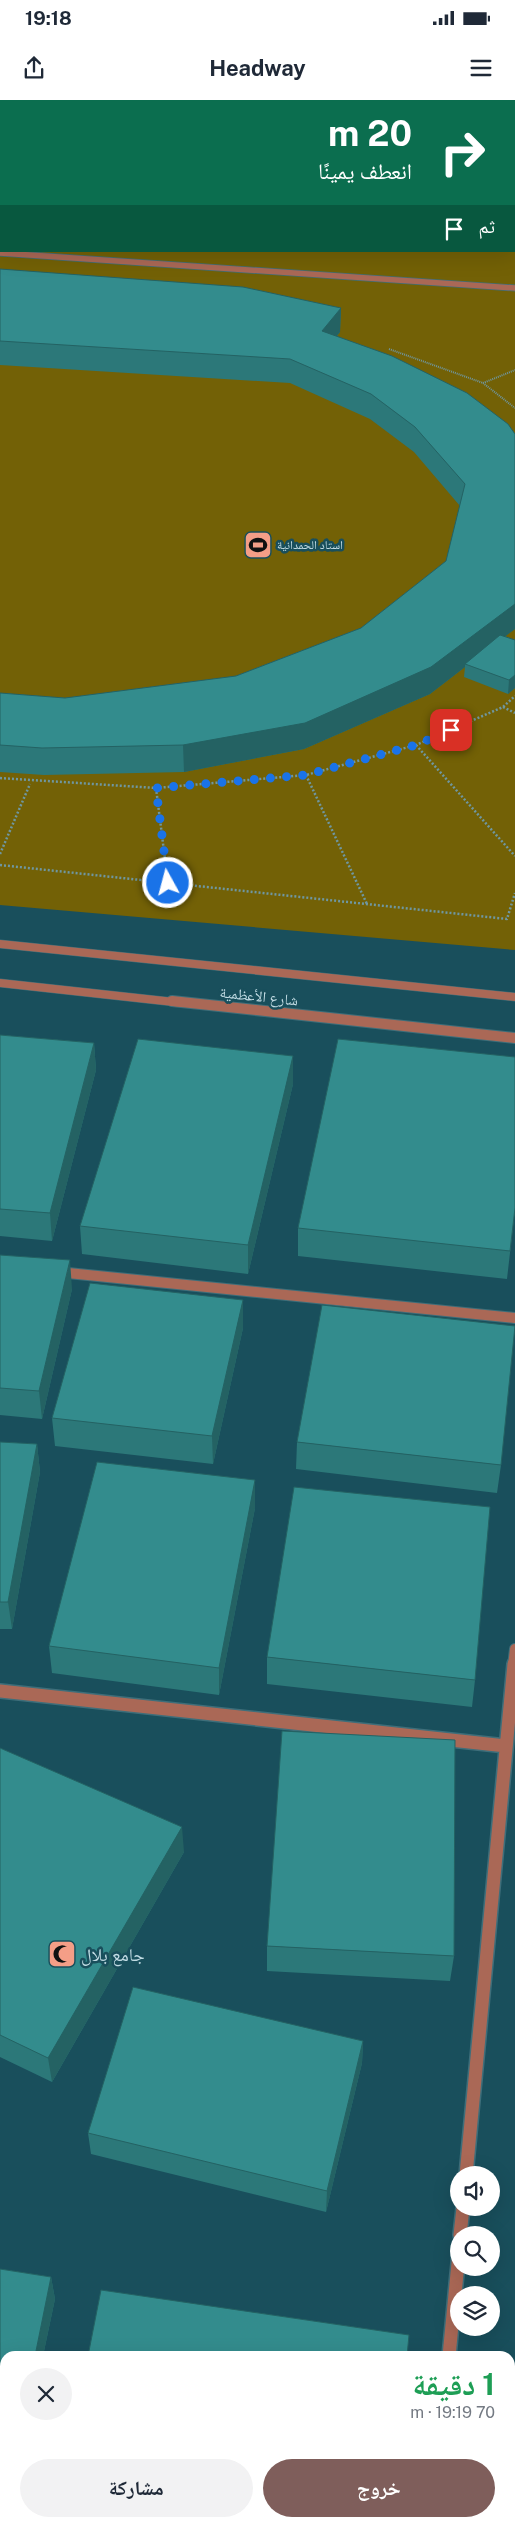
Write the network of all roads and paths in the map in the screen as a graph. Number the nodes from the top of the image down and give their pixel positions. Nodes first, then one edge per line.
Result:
1 (0, 253) edge
2 (515, 288) edge
3 (389, 349) dead end
4 (515, 370) edge
5 (483, 383) junction
6 (515, 408) edge
7 (515, 696) edge
8 (503, 707) junction
9 (515, 713) edge
10 (416, 745) junction
11 (306, 775) junction
12 (0, 778) edge
13 (30, 784) dead end
14 (156, 788) junction
15 (0, 854) edge
16 (515, 856) edge
17 (0, 865) edge
18 (168, 883) junction
19 (515, 893) edge
20 (367, 904) junction
21 (0, 944) edge
22 (0, 983) edge
23 (515, 997) edge
24 (515, 1038) edge
25 (50, 1271) edge
26 (515, 1318) edge
27 (515, 1649) edge
28 (0, 1691) edge
29 (506, 1746) junction
30 (467, 2166) edge
31 (457, 2276) edge
32 (449, 2351) edge

1 - 2 street
3 - 5 path
4 - 5 path
5 - 6 path
7 - 8 path
8 - 9 path
8 - 10 path
10 - 11 path
10 - 16 path
11 - 14 path
11 - 20 path
12 - 14 path
13 - 15 path
14 - 18 path
17 - 18 path
18 - 20 path
19 - 20 path
21 - 23 street
22 - 24 street, شارع الأعظمية
25 - 26 street
27 - 29 street
28 - 29 street
29 - 30 street
31 - 32 street

